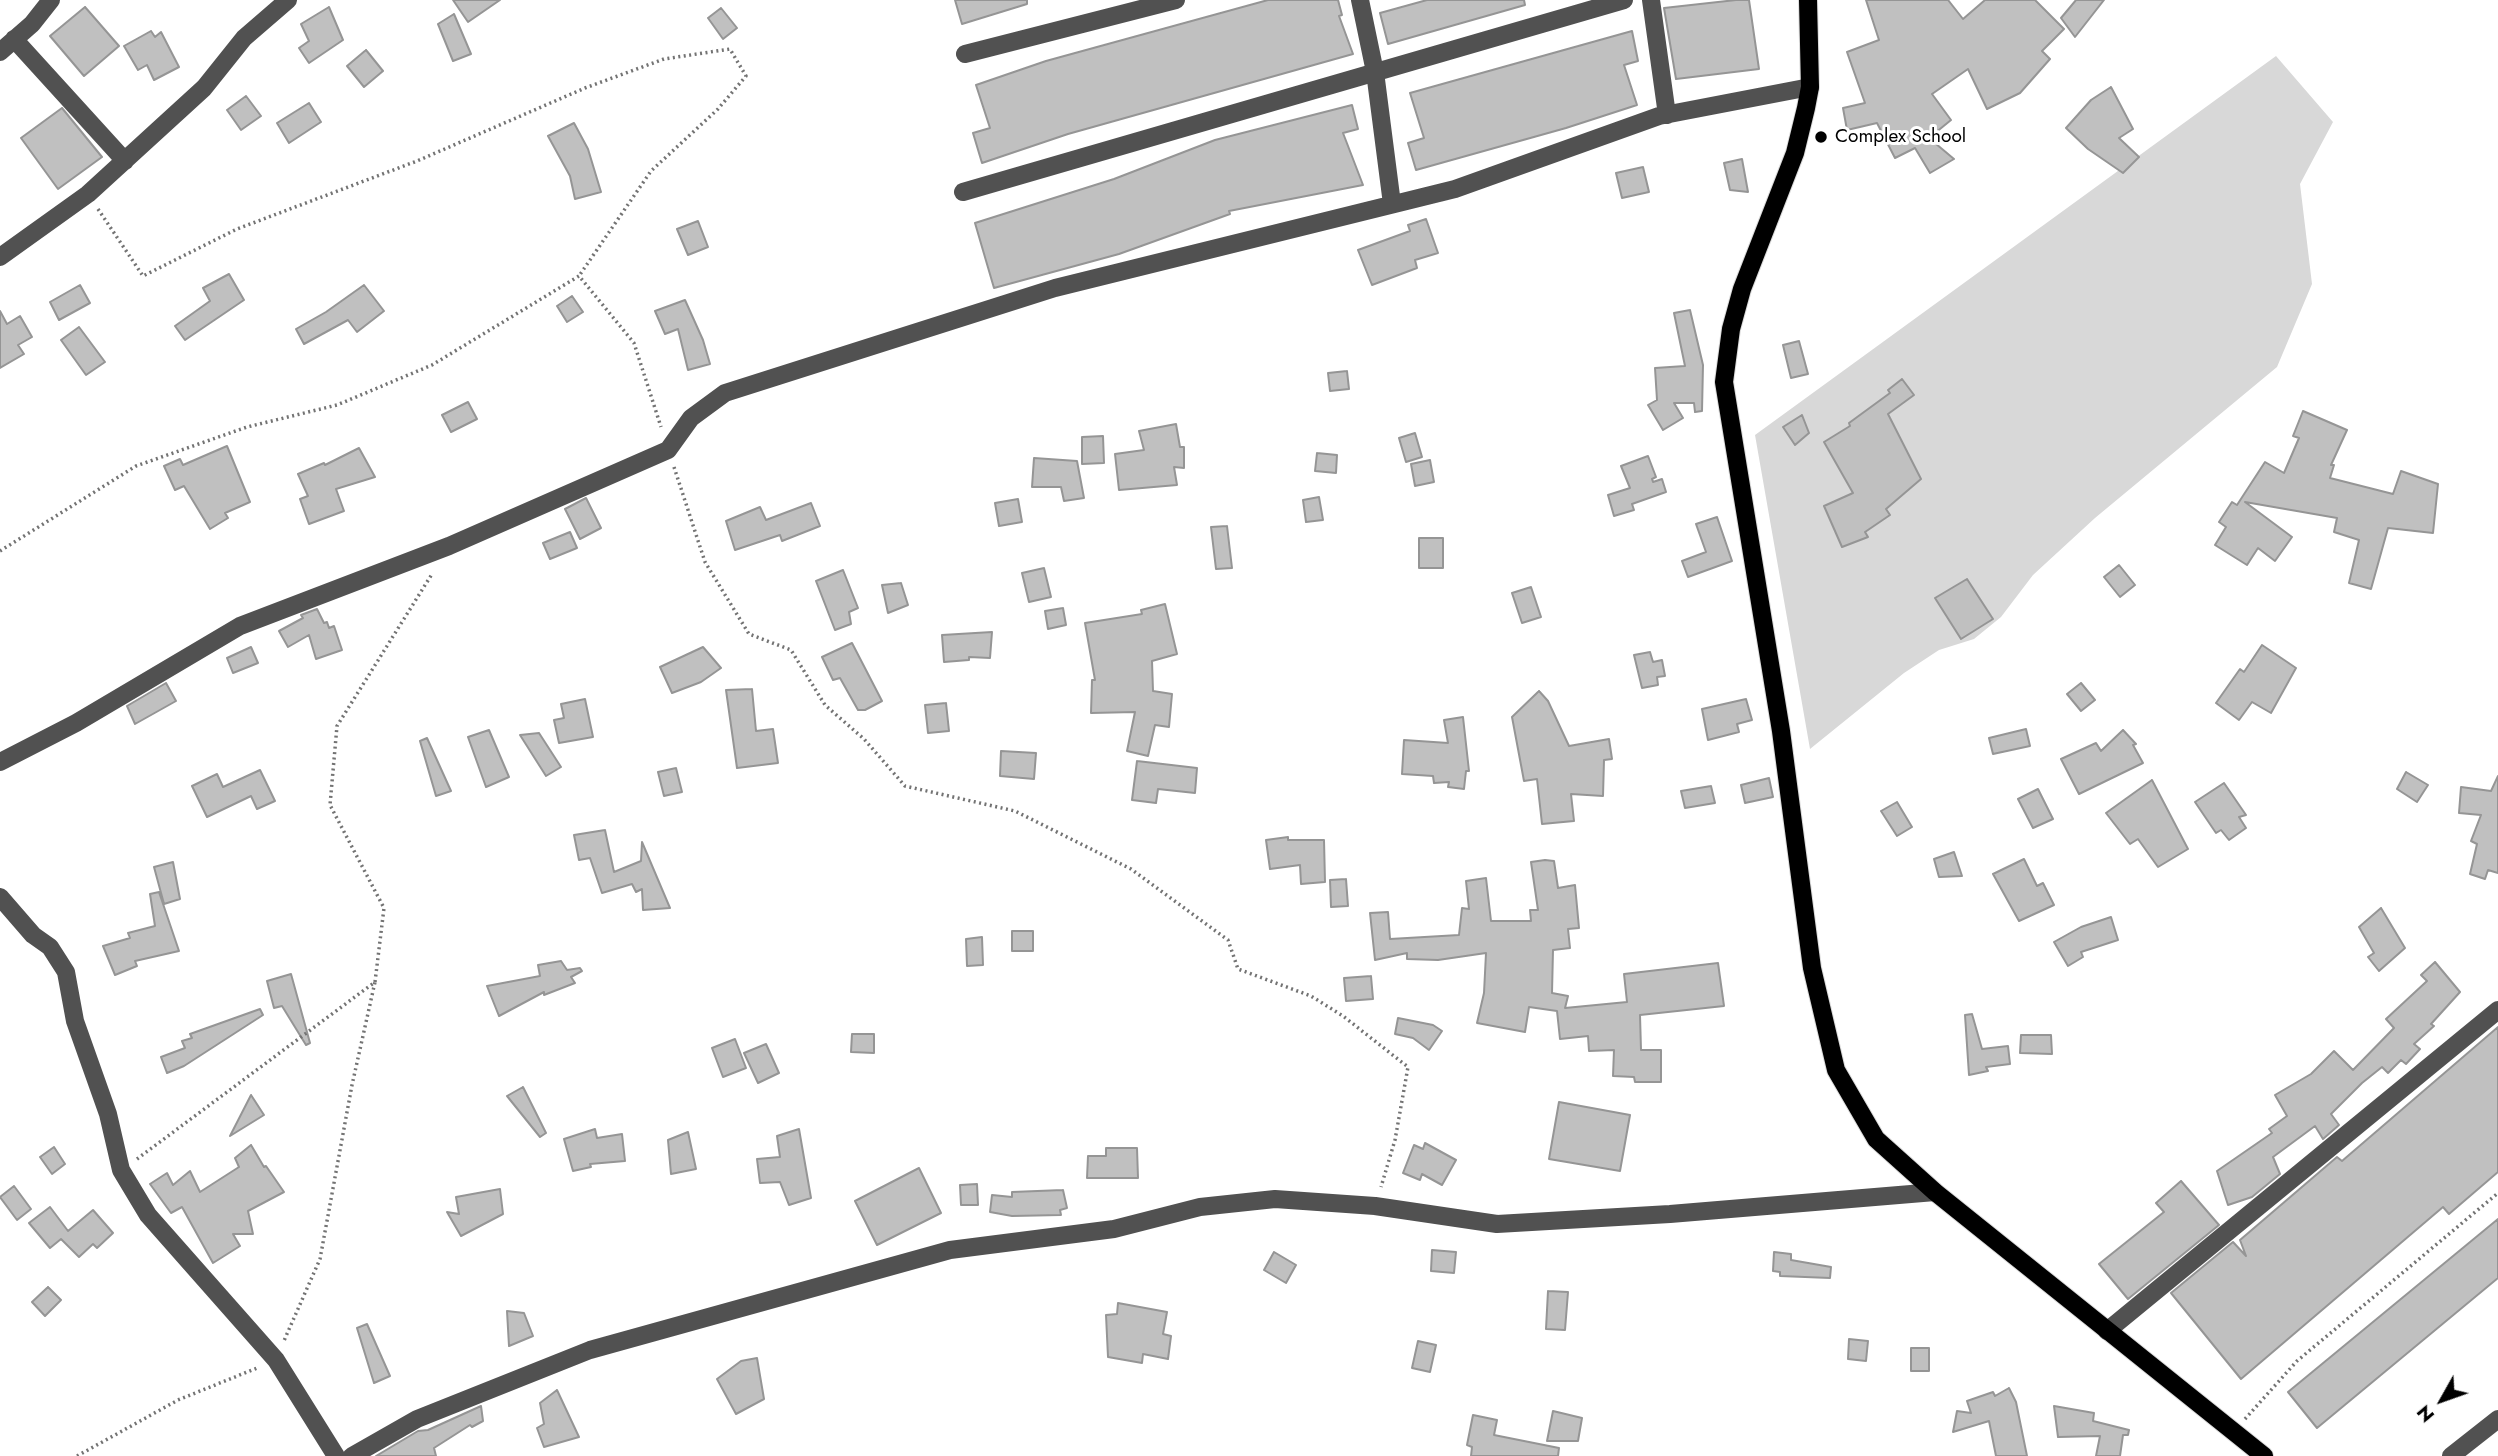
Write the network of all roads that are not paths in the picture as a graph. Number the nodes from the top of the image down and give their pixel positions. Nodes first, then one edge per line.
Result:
1 (51, 0) edge
2 (288, 0) edge
3 (1176, 0) edge
4 (1360, 0) edge
5 (1624, 0) edge
6 (1651, 0) edge
7 (1808, 0) edge
8 (14, 39) junction
9 (0, 52) edge
10 (965, 54) dead end
11 (1375, 72) junction
12 (1810, 87) junction
13 (1667, 115) junction
14 (125, 161) junction
15 (963, 192) dead end
16 (1392, 204) junction
17 (0, 257) edge
18 (0, 762) edge
19 (0, 897) edge
20 (2498, 1010) edge
21 (1935, 1192) junction
22 (2107, 1331) junction
23 (2498, 1419) edge
24 (336, 1456) edge
25 (352, 1456) edge
26 (2264, 1456) edge
27 (2451, 1456) edge

1 - 8 street
2 - 14 street
3 - 10 street
4 - 11 street
5 - 11 street
6 - 13 street
7 - 12 main road
8 - 9 street
8 - 14 street
11 - 15 street
11 - 16 street
12 - 13 street
12 - 21 main road
13 - 16 street
14 - 17 street
16 - 18 street
19 - 24 street
20 - 22 street
21 - 22 main road
21 - 25 street
22 - 26 main road
23 - 27 street

